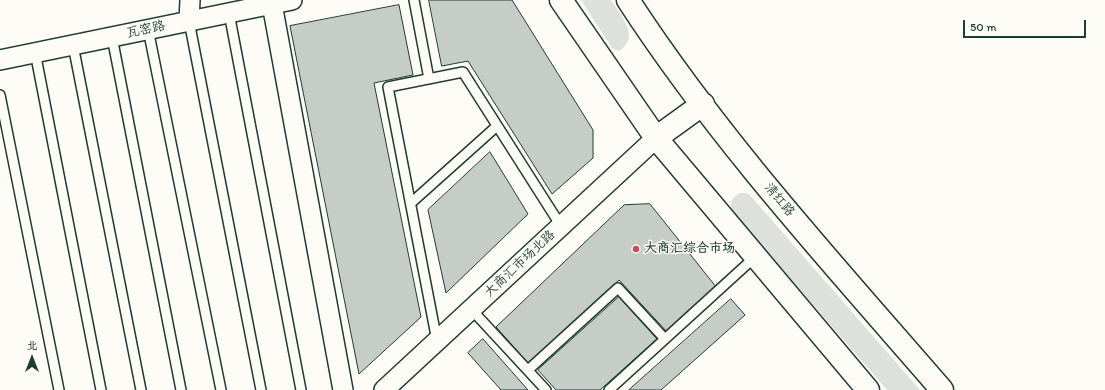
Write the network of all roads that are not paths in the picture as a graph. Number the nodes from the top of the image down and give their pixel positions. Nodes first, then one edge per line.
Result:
1 (190, 0) edge
2 (292, 0) edge
3 (414, 0) edge
4 (562, 0) edge
5 (628, 0) edge
6 (272, 4) junction
7 (229, 13) junction
8 (189, 21) junction
9 (148, 29) junction
10 (112, 37) junction
11 (73, 45) junction
12 (35, 52) junction
13 (0, 60) edge
14 (429, 79) junction
15 (0, 95) edge
16 (703, 104) junction
17 (497, 126) junction
18 (656, 138) junction
19 (411, 203) junction
20 (561, 226) junction
21 (754, 257) junction
22 (471, 309) junction
23 (665, 339) junction
24 (437, 341) junction
25 (528, 370) junction
26 (59, 390) edge
27 (101, 390) edge
28 (141, 390) edge
29 (181, 390) edge
30 (220, 390) edge
31 (261, 390) edge
32 (301, 390) edge
33 (343, 390) edge
34 (384, 390) edge
35 (546, 390) edge
36 (609, 390) edge
37 (868, 390) edge
38 (942, 390) edge

1 - 8 street
2 - 6 street, 瓦窑路
3 - 14 lane
4 - 18 main road
5 - 16 main road, 清红路
6 - 7 street, 瓦窑路
6 - 33 street
7 - 8 street, 瓦窑路
7 - 32 lane
8 - 9 street, 瓦窑路
8 - 31 lane
9 - 10 street, 瓦窑路
9 - 30 lane
10 - 11 street, 瓦窑路
10 - 29 lane
11 - 12 street, 瓦窑路
11 - 28 lane
12 - 13 street, 瓦窑路
12 - 27 lane
14 - 17 lane
14 - 19 lane
15 - 26 lane
16 - 18 main road
16 - 38 main road, 清红路
17 - 19 lane
17 - 20 lane
18 - 20 street, 大商汇市场北路
18 - 21 main road
19 - 24 lane
20 - 22 street, 大商汇市场北路
21 - 23 lane
21 - 37 main road
22 - 24 street, 大商汇市场北路
22 - 25 lane
23 - 25 lane
23 - 36 lane
24 - 34 street, 大商汇市场北路
25 - 35 lane

